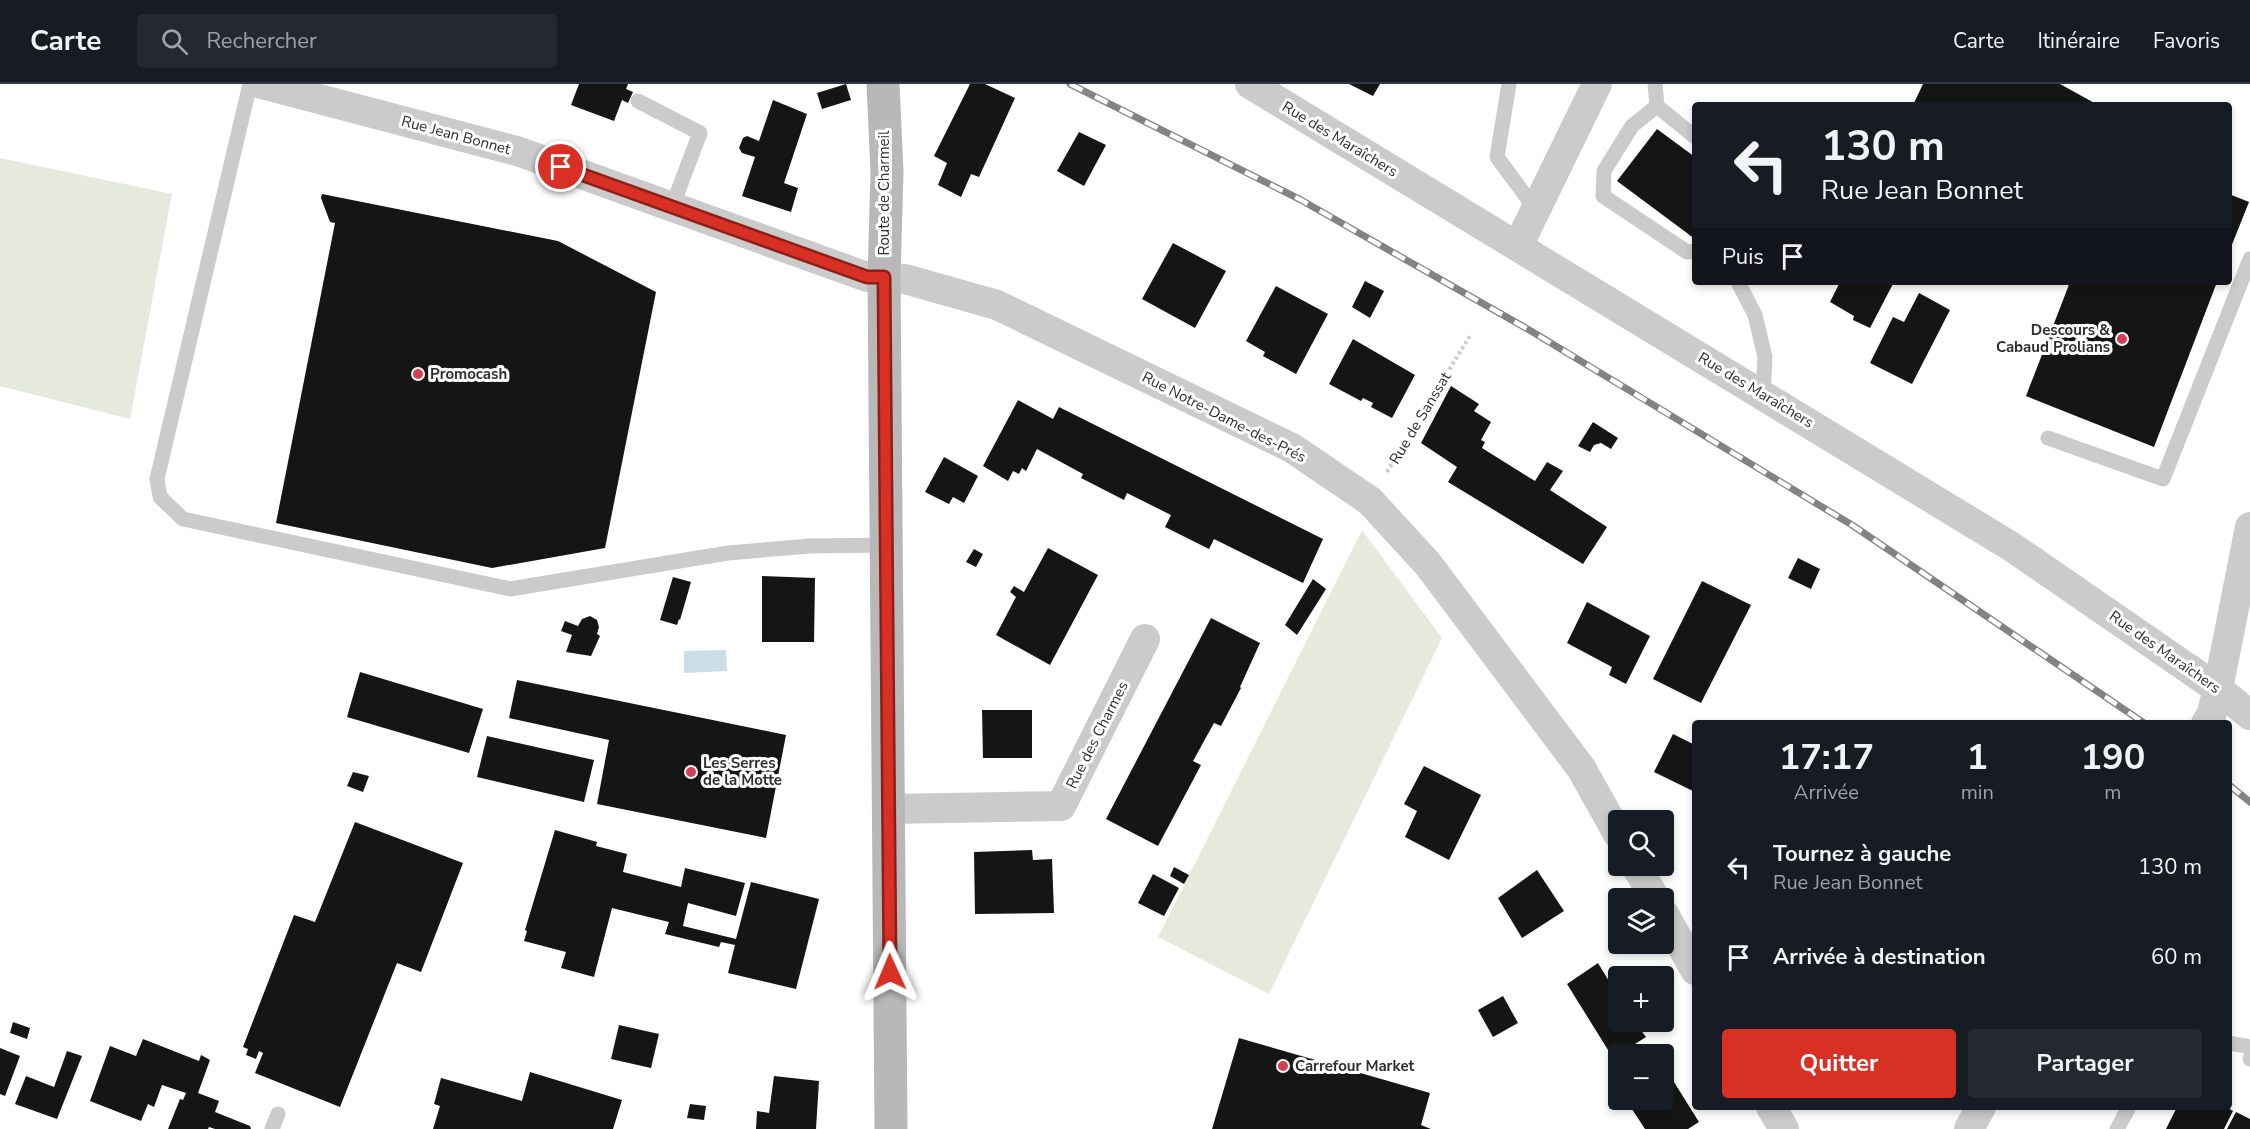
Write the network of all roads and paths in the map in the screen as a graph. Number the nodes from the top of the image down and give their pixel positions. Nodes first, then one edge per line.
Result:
1 (250, 84) edge
2 (262, 84) edge
3 (883, 84) edge
4 (1250, 84) edge
5 (1509, 84) edge
6 (1597, 84) edge
7 (1655, 84) edge
8 (638, 101) dead end
9 (1657, 106) junction
10 (1692, 135) edge
11 (672, 207) junction
12 (1536, 210) junction
13 (1518, 246) junction
14 (1692, 251) edge
15 (2250, 259) edge
16 (884, 277) junction
17 (1740, 285) edge
18 (1471, 334) dead end
19 (1763, 395) junction
20 (2048, 438) dead end
21 (1370, 501) junction
22 (2250, 527) edge
23 (886, 545) junction
24 (1145, 639) dead end
25 (2218, 688) junction
26 (2250, 715) edge
27 (2208, 720) edge
28 (889, 809) junction
29 (1608, 817) edge
30 (1674, 932) edge
31 (1692, 965) edge
32 (2232, 1044) edge
33 (2250, 1047) edge
34 (1773, 1110) edge
35 (1980, 1110) edge
36 (2127, 1110) edge
37 (278, 1114) dead end
38 (272, 1129) edge
39 (891, 1129) edge
40 (1784, 1129) edge
41 (1969, 1129) edge
42 (2117, 1129) edge

1 - 23 lane
2 - 11 street, Rue Jean Bonnet
3 - 16 main road, Route de Charmeil
4 - 13 street, Rue des Maraîchers
5 - 12 lane
6 - 12 street
7 - 9 lane
8 - 11 lane
9 - 10 lane
9 - 14 lane
11 - 16 street, Rue Jean Bonnet
12 - 13 street
13 - 19 street, Rue des Maraîchers
15 - 20 lane
16 - 21 street, Rue Notre-Dame-des-Prés
16 - 23 main road, Route de Charmeil
17 - 19 lane
18 - 21 path, Rue de Sanssat
19 - 25 street, Rue des Maraîchers
21 - 29 street, Rue Notre-Dame-des-Prés
22 - 25 street
23 - 28 main road, Route de Charmeil
24 - 28 street, Rue des Charmes
25 - 26 street, Rue des Maraîchers
25 - 27 street
28 - 39 main road, Route de Charmeil
30 - 31 street
32 - 33 lane
34 - 40 street
35 - 41 street
36 - 42 lane
37 - 38 lane

